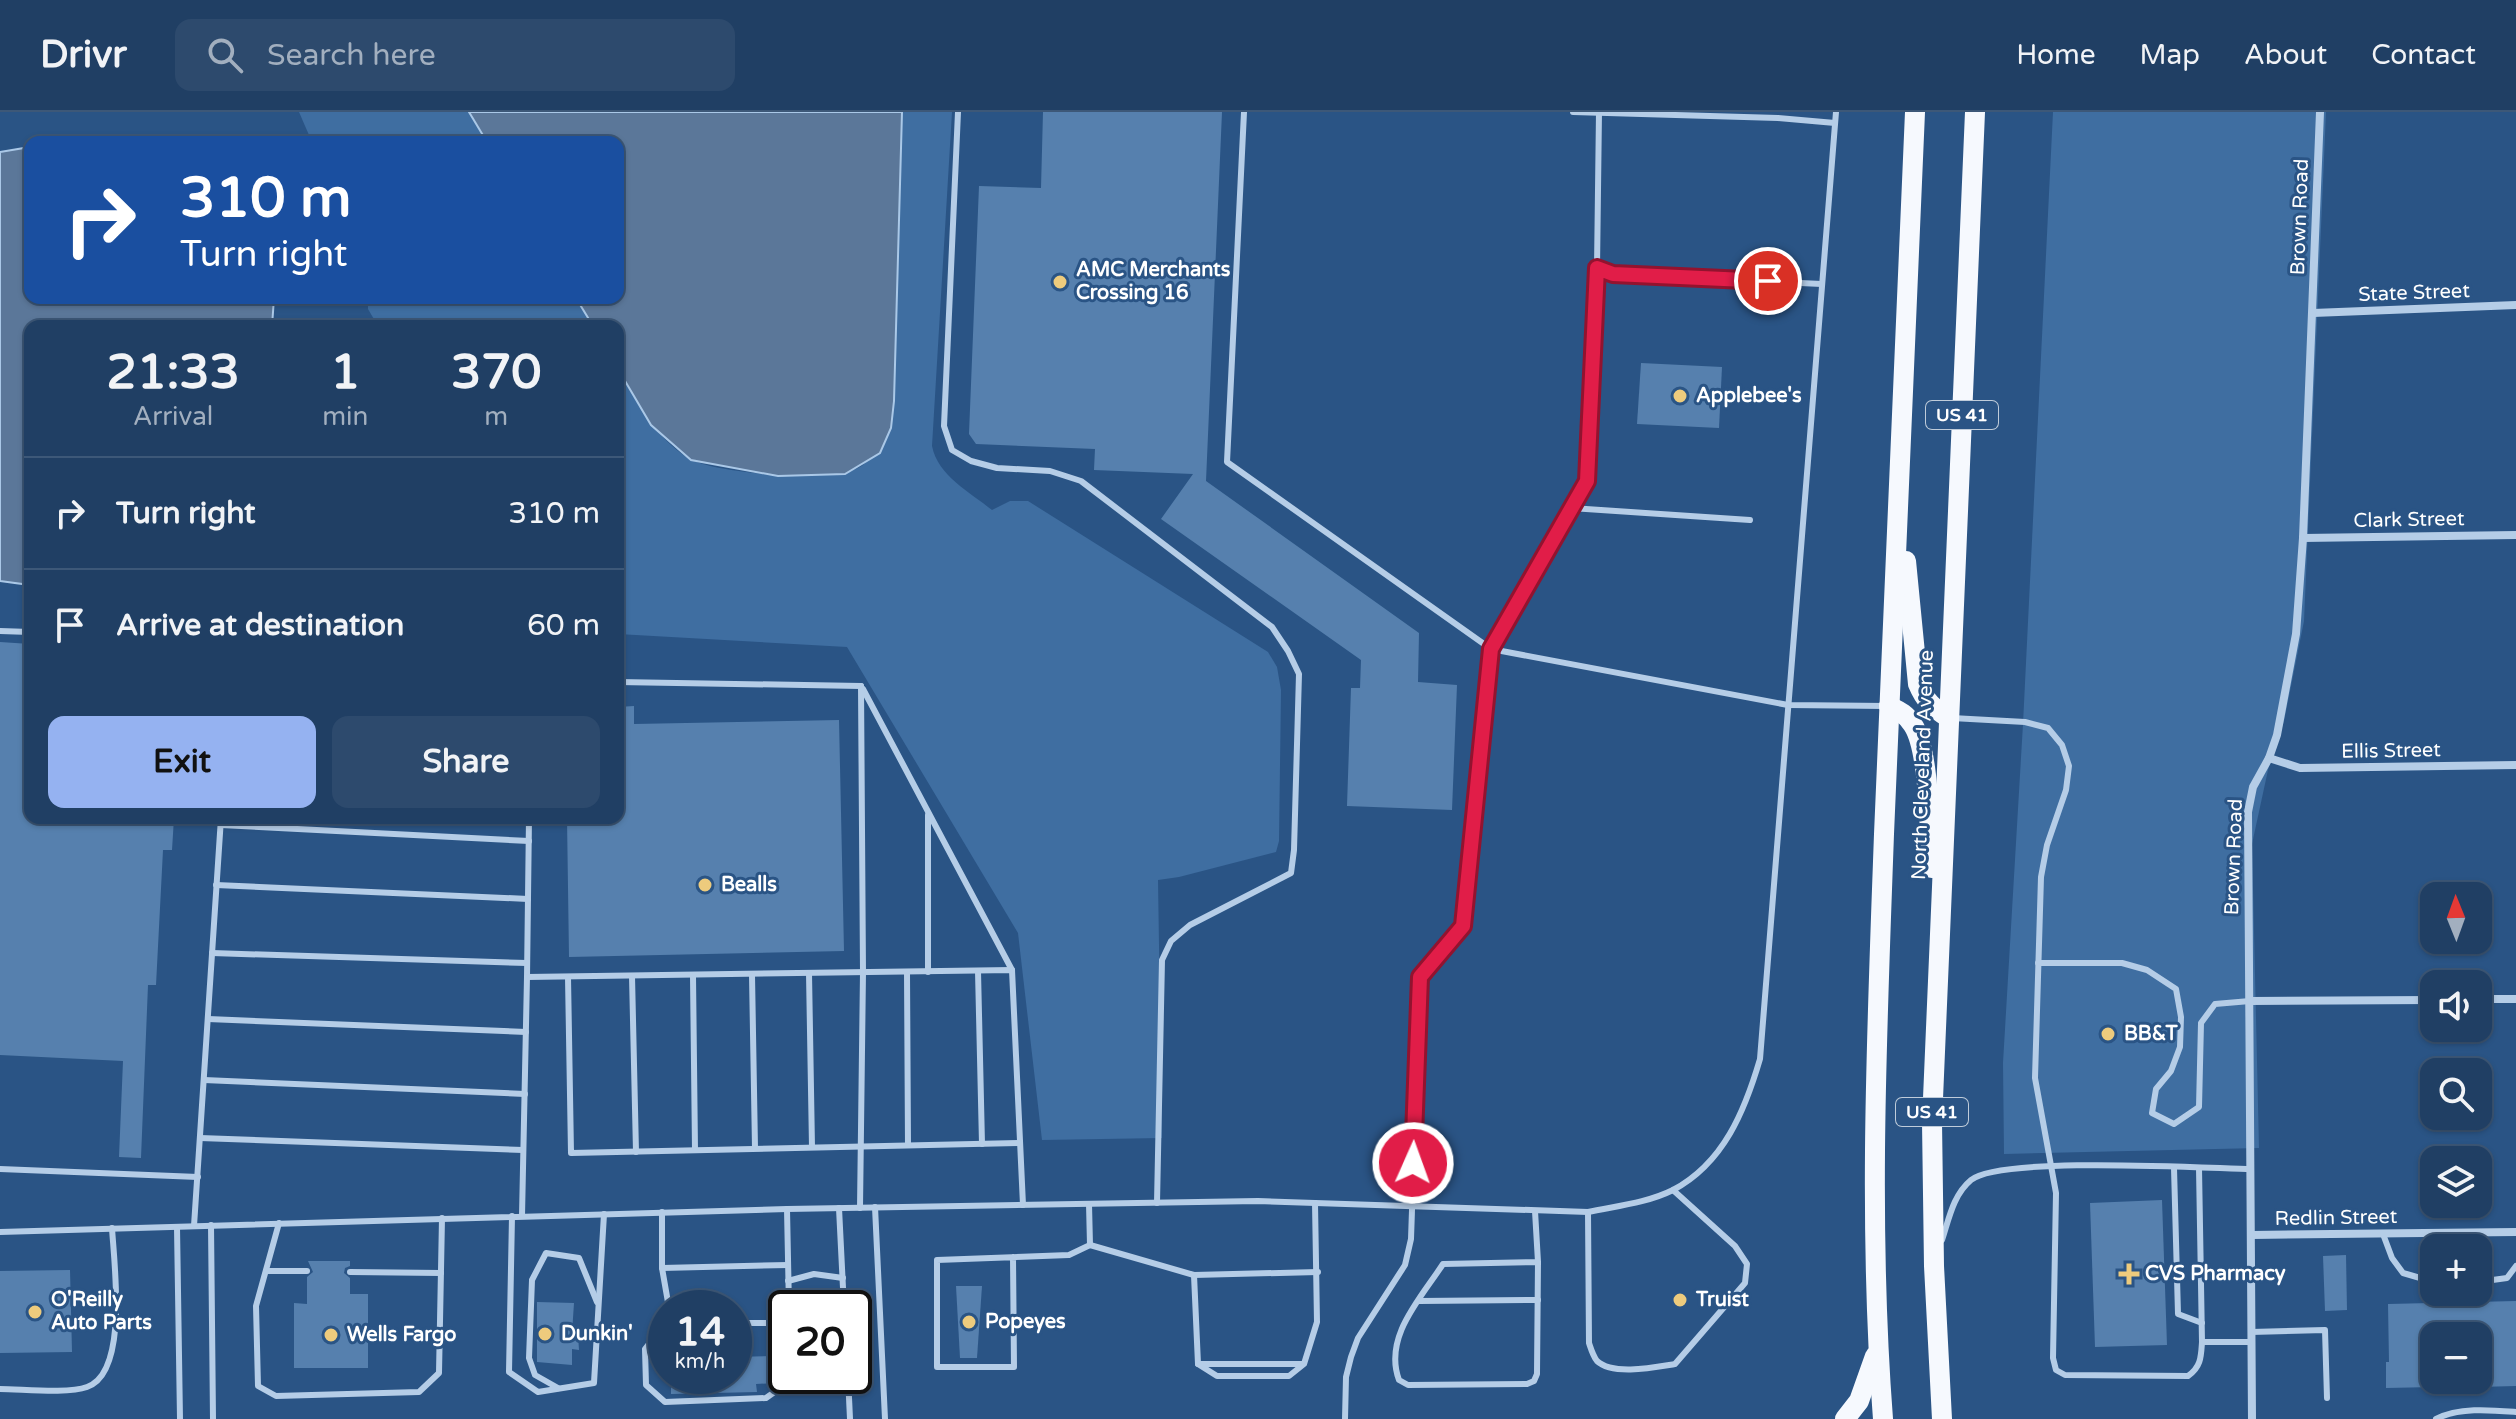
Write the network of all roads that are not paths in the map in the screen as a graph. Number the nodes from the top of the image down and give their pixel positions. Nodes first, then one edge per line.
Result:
1 (958, 112) edge
2 (1244, 112) edge
3 (1573, 112) edge
4 (1836, 112) edge
5 (1915, 112) edge
6 (1975, 112) edge
7 (2320, 112) edge
8 (1599, 113) edge
9 (1835, 123) junction
10 (1597, 268) junction
11 (1822, 284) junction
12 (2516, 305) edge
13 (2313, 313) junction
14 (1899, 489) junction
15 (1571, 508) junction
16 (1750, 520) dead end
17 (2516, 535) edge
18 (2303, 538) junction
19 (0, 631) edge
20 (24, 632) edge
21 (1491, 649) junction
22 (624, 682) edge
23 (861, 686) junction
24 (1788, 705) junction
25 (1889, 706) junction
26 (1949, 718) junction
27 (2269, 758) junction
28 (2516, 765) edge
29 (928, 811) junction
30 (221, 824) edge
31 (267, 824) edge
32 (529, 824) edge
33 (529, 841) junction
34 (216, 885) junction
35 (528, 899) junction
36 (212, 953) junction
37 (1939, 958) junction
38 (527, 963) junction
39 (2038, 963) junction
40 (1012, 970) junction
41 (978, 971) junction
42 (863, 972) junction
43 (907, 972) junction
44 (928, 972) junction
45 (809, 973) junction
46 (752, 975) junction
47 (632, 976) junction
48 (693, 976) junction
49 (527, 977) junction
50 (568, 977) junction
51 (2492, 999) edge
52 (2516, 999) edge
53 (2420, 1000) edge
54 (2250, 1001) junction
55 (208, 1019) junction
56 (526, 1032) junction
57 (204, 1080) junction
58 (525, 1094) junction
59 (200, 1138) junction
60 (1020, 1143) junction
61 (982, 1144) junction
62 (908, 1145) junction
63 (861, 1146) junction
64 (812, 1147) junction
65 (755, 1148) junction
66 (523, 1150) junction
67 (695, 1150) junction
68 (636, 1152) junction
69 (2052, 1166) junction
70 (2174, 1168) junction
71 (2199, 1168) junction
72 (0, 1169) edge
73 (2251, 1169) junction
74 (198, 1177) junction
75 (1673, 1190) junction
76 (1157, 1203) junction
77 (1315, 1203) junction
78 (1089, 1204) junction
79 (1023, 1205) junction
80 (875, 1207) junction
81 (1411, 1207) junction
82 (839, 1208) junction
83 (860, 1208) junction
84 (787, 1209) junction
85 (1535, 1211) junction
86 (662, 1212) junction
87 (1588, 1212) junction
88 (604, 1214) junction
89 (512, 1216) junction
90 (522, 1216) junction
91 (442, 1218) junction
92 (279, 1223) junction
93 (211, 1225) junction
94 (194, 1226) junction
95 (177, 1227) junction
96 (112, 1228) junction
97 (0, 1232) edge
98 (2516, 1232) edge
99 (2383, 1234) junction
100 (2252, 1235) junction
101 (1090, 1245) junction
102 (1013, 1257) junction
103 (1538, 1262) junction
104 (788, 1265) junction
105 (1934, 1266) junction
106 (2516, 1266) edge
107 (662, 1268) junction
108 (266, 1271) junction
109 (307, 1271) dead end
110 (350, 1272) dead end
111 (1318, 1272) junction
112 (441, 1273) junction
113 (1194, 1275) junction
114 (843, 1278) junction
115 (2420, 1278) edge
116 (2492, 1280) edge
117 (788, 1281) junction
118 (666, 1290) edge
119 (788, 1290) edge
120 (843, 1290) edge
121 (1538, 1300) junction
122 (1419, 1301) junction
123 (598, 1305) junction
124 (2202, 1323) junction
125 (2251, 1337) junction
126 (2202, 1342) junction
127 (648, 1345) edge
128 (1879, 1345) junction
129 (1198, 1364) junction
130 (1304, 1364) junction
131 (648, 1387) edge
132 (0, 1389) edge
133 (559, 1389) junction
134 (656, 1394) edge
135 (772, 1394) edge
136 (849, 1394) edge
137 (2327, 1398) dead end
138 (2516, 1412) edge
139 (2486, 1415) edge
140 (180, 1419) edge
141 (213, 1419) edge
142 (850, 1419) edge
143 (885, 1419) edge
144 (1345, 1419) edge
145 (1845, 1419) edge
146 (1883, 1419) edge
147 (1942, 1419) edge
148 (2252, 1419) edge
149 (2436, 1419) edge

1 - 76 lane
2 - 21 lane
3 - 8 lane
4 - 9 lane
5 - 14 main road, North Cleveland Avenue / US 41
6 - 26 main road, North Cleveland Avenue / US 41
7 - 13 street, Brown Road
8 - 9 lane
8 - 10 lane
9 - 11 lane
10 - 11 lane
10 - 15 lane
11 - 24 lane
12 - 13 street, State Street
13 - 18 street, Brown Road
14 - 25 main road, North Cleveland Avenue / US 41
14 - 26 main road
15 - 16 lane
15 - 21 lane
17 - 18 street, Clark Street
18 - 27 street, Brown Road
19 - 20 lane
21 - 24 lane
21 - 81 lane
22 - 23 lane
23 - 29 lane
23 - 42 lane
24 - 25 lane
24 - 75 lane
25 - 37 main road
25 - 128 main road, North Cleveland Avenue / US 41
26 - 37 main road, North Cleveland Avenue / US 41
26 - 39 lane
27 - 28 street, Ellis Street
27 - 54 street, Brown Road
29 - 40 lane
29 - 44 lane
30 - 34 lane
31 - 33 lane
32 - 33 lane
33 - 35 lane
34 - 35 lane
34 - 36 lane
35 - 38 lane
36 - 38 lane
36 - 55 lane
37 - 105 main road, North Cleveland Avenue / US 41
38 - 49 lane
39 - 54 lane
39 - 69 lane
40 - 41 lane
40 - 60 lane
41 - 44 lane
41 - 61 lane
42 - 43 lane
42 - 45 lane
42 - 63 lane
43 - 44 lane
43 - 62 lane
45 - 46 lane
45 - 64 lane
46 - 48 lane
46 - 65 lane
47 - 48 lane
47 - 50 lane
47 - 68 lane
48 - 67 lane
49 - 50 lane
49 - 56 lane
50 - 68 lane
51 - 52 street
53 - 54 street
54 - 73 street, Brown Road
55 - 56 lane
55 - 57 lane
56 - 58 lane
57 - 58 lane
57 - 59 lane
58 - 66 lane
59 - 66 lane
59 - 74 lane
60 - 61 lane
60 - 79 lane
61 - 62 lane
62 - 63 lane
63 - 64 lane
63 - 83 lane
64 - 65 lane
65 - 67 lane
66 - 90 lane
67 - 68 lane
69 - 70 lane
69 - 105 lane
69 - 126 lane
70 - 71 lane
70 - 124 lane
71 - 73 lane
71 - 124 lane
72 - 74 lane
73 - 100 street, Brown Road
74 - 94 lane
75 - 87 lane
75 - 87 lane
76 - 77 lane
76 - 78 lane
77 - 81 lane
77 - 111 lane
78 - 79 lane
78 - 101 lane
79 - 80 lane
80 - 83 lane
80 - 143 lane
81 - 85 lane
81 - 144 lane
82 - 83 lane
82 - 84 lane
82 - 114 lane
84 - 86 lane
84 - 104 lane
85 - 87 lane
85 - 103 lane
86 - 88 lane
86 - 107 lane
88 - 90 lane
88 - 123 lane
89 - 90 lane
89 - 91 lane
89 - 133 lane
91 - 92 lane
91 - 112 lane
92 - 93 lane
92 - 108 lane
93 - 94 lane
93 - 141 lane
94 - 95 lane
95 - 96 lane
95 - 140 lane
96 - 97 lane
96 - 132 lane
98 - 99 street, Redlin Street
99 - 100 street, Redlin Street
99 - 115 lane
100 - 125 street, Brown Road
101 - 102 lane
101 - 113 lane
102 - 102 lane
103 - 121 lane
103 - 122 lane
104 - 107 lane
104 - 117 lane
105 - 147 main road, North Cleveland Avenue / US 41
106 - 116 lane
107 - 118 lane
108 - 109 lane
108 - 112 lane
110 - 112 lane
111 - 113 lane
111 - 130 lane
113 - 129 lane
114 - 117 lane
114 - 120 lane
117 - 119 lane
121 - 122 lane
121 - 122 lane
123 - 133 lane
123 - 133 lane
124 - 126 lane
125 - 126 lane
125 - 137 lane
125 - 148 street, Brown Road
127 - 131 lane
128 - 145 main road
128 - 146 main road, North Cleveland Avenue / US 41
129 - 130 lane
129 - 130 lane
134 - 135 lane
136 - 142 lane
138 - 139 lane
139 - 149 lane

